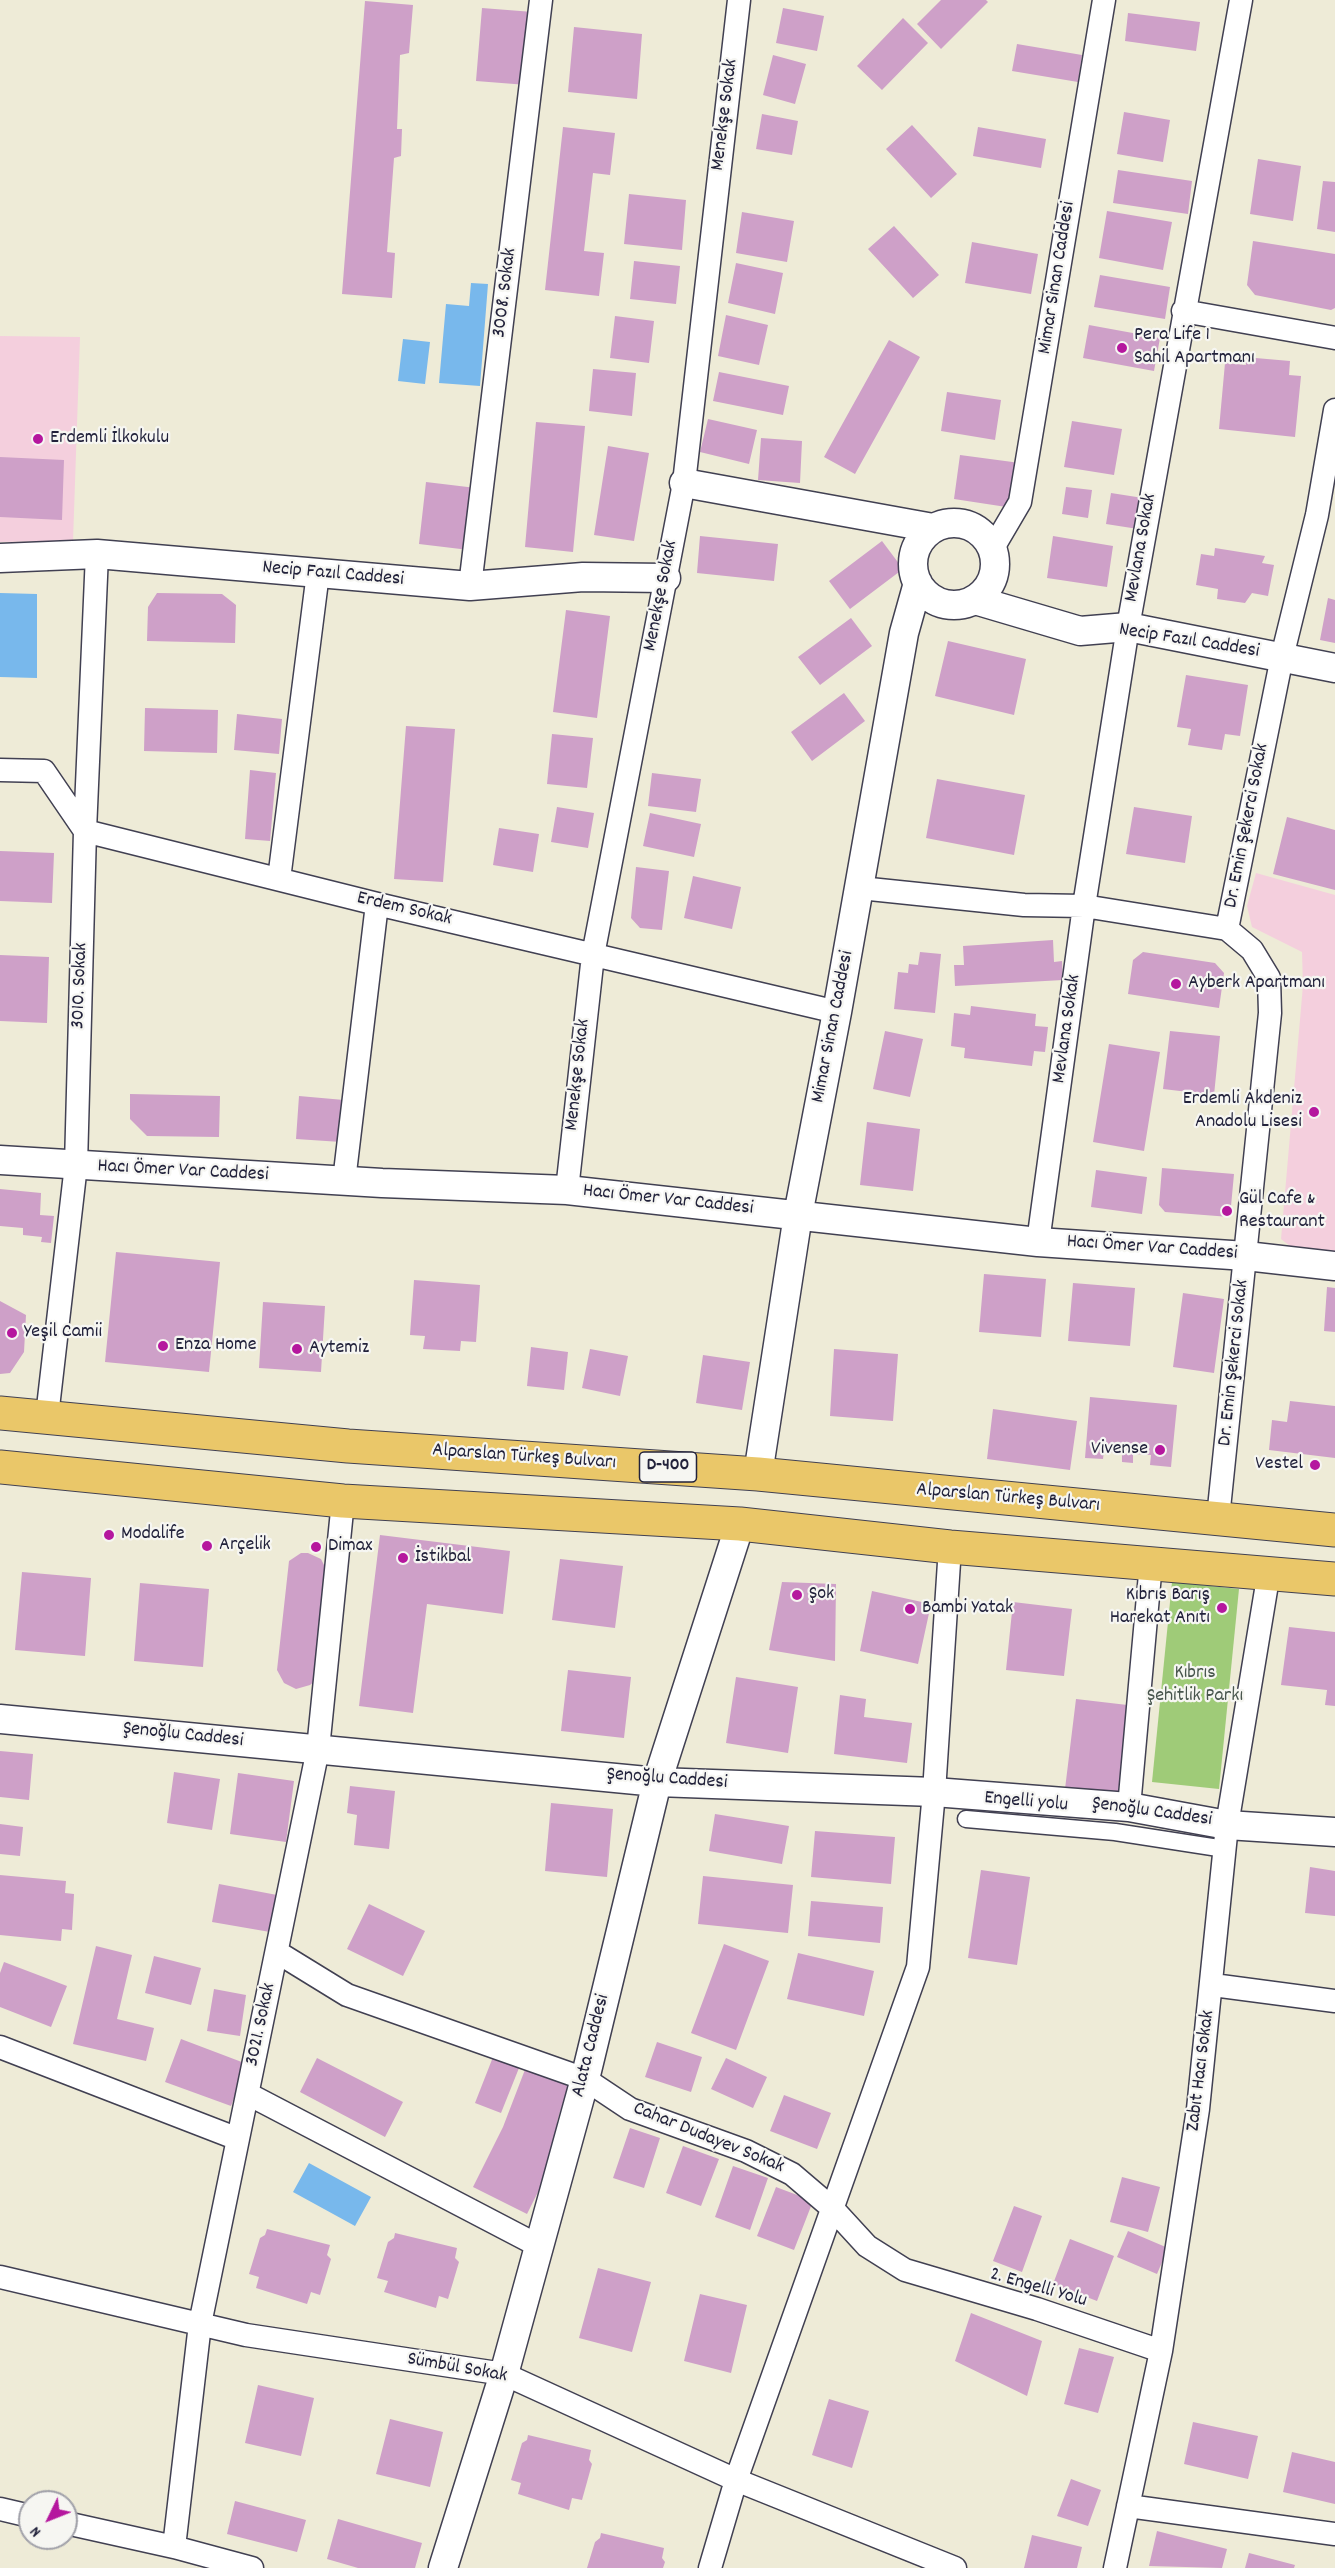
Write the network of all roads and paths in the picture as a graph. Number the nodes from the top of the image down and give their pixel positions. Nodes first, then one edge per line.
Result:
1 (541, 0) edge
2 (739, 0) edge
3 (1104, 0) edge
4 (1241, 0) edge
5 (1183, 311) junction
6 (1335, 338) edge
7 (1335, 410) edge
8 (684, 483) junction
9 (1326, 517) edge
10 (933, 528) junction
11 (993, 548) junction
12 (97, 554) junction
13 (0, 558) edge
14 (318, 573) junction
15 (666, 578) junction
16 (918, 583) junction
17 (470, 586) junction
18 (975, 600) junction
19 (1128, 627) junction
20 (1282, 657) junction
21 (1335, 668) edge
22 (0, 770) edge
23 (85, 831) junction
24 (279, 879) junction
25 (860, 888) junction
26 (377, 904) junction
27 (1084, 906) junction
28 (1227, 928) junction
29 (593, 955) junction
30 (837, 1012) junction
31 (0, 1160) edge
32 (76, 1166) junction
33 (344, 1181) junction
34 (567, 1190) junction
35 (798, 1215) junction
36 (1038, 1242) junction
37 (1246, 1256) junction
38 (1335, 1266) edge
39 (0, 1413) edge
40 (47, 1416) junction
41 (0, 1467) edge
42 (758, 1474) junction
43 (343, 1501) junction
44 (1218, 1518) junction
45 (740, 1524) junction
46 (1335, 1530) edge
47 (951, 1547) junction
48 (1151, 1563) junction
49 (1269, 1572) junction
50 (1335, 1579) edge
51 (0, 1719) edge
52 (318, 1749) junction
53 (657, 1782) junction
54 (934, 1792) junction
55 (1130, 1807) junction
56 (966, 1819) dead end
57 (1335, 1832) edge
58 (1226, 1837) junction
59 (277, 1952) junction
60 (1213, 1985) junction
61 (1335, 2001) edge
62 (0, 2048) edge
63 (585, 2079) junction
64 (248, 2094) junction
65 (238, 2139) junction
66 (833, 2209) junction
67 (539, 2246) junction
68 (905, 2270) joint
69 (0, 2277) edge
70 (200, 2324) junction
71 (1161, 2351) junction
72 (504, 2374) junction
73 (1141, 2441) joint
74 (736, 2481) junction
75 (1128, 2506) junction
76 (0, 2509) edge
77 (18, 2513) edge
78 (78, 2526) edge
79 (1335, 2534) edge
80 (174, 2547) junction
81 (252, 2568) edge
82 (443, 2568) edge
83 (710, 2568) edge
84 (955, 2568) edge
85 (1115, 2568) edge

1 - 17 street, 3008. Sokak
2 - 8 street, Menekşe Sokak
3 - 11 street, Mimar Sinan Caddesi
4 - 5 street, Mevlana Sokak
5 - 6 street
5 - 19 street, Mevlana Sokak
7 - 9 street, Dr. Emin Şekerci Sokak
8 - 10 street
8 - 15 street, Menekşe Sokak
9 - 20 street, Dr. Emin Şekerci Sokak
10 - 11 street
10 - 16 street
11 - 18 street
12 - 13 street, Necip Fazıl Caddesi
12 - 14 street, Necip Fazıl Caddesi
12 - 23 street, 3010. Sokak
14 - 17 street, Necip Fazıl Caddesi
14 - 24 street
15 - 17 street, Necip Fazıl Caddesi
15 - 29 street, Menekşe Sokak
16 - 18 street
16 - 25 street, Mimar Sinan Caddesi
18 - 19 street, Necip Fazıl Caddesi
19 - 20 street, Necip Fazıl Caddesi
19 - 27 street, Mevlana Sokak
20 - 21 street, Necip Fazıl Caddesi
20 - 28 street, Dr. Emin Şekerci Sokak
22 - 23 street
23 - 24 street, Erdem Sokak
23 - 32 street, 3010. Sokak
24 - 26 street, Erdem Sokak
25 - 27 street
25 - 30 street, Mimar Sinan Caddesi
26 - 29 street, Erdem Sokak
26 - 33 street
27 - 28 street
27 - 36 street, Mevlana Sokak
28 - 37 street, Dr. Emin Şekerci Sokak
29 - 30 street, Erdem Sokak
29 - 34 street, Menekşe Sokak
30 - 35 street, Mimar Sinan Caddesi
31 - 32 street, Hacı Ömer Var Caddesi
32 - 33 street, Hacı Ömer Var Caddesi
32 - 40 street, 3010. Sokak
33 - 34 street, Hacı Ömer Var Caddesi
34 - 35 street, Hacı Ömer Var Caddesi
35 - 36 street, Hacı Ömer Var Caddesi
35 - 42 street, Mimar Sinan Caddesi
36 - 37 street, Hacı Ömer Var Caddesi
37 - 38 street, Hacı Ömer Var Caddesi
37 - 44 street, Dr. Emin Şekerci Sokak
39 - 40 highway, Alparslan Türkeş Bulvarı / D-400
40 - 42 highway, Alparslan Türkeş Bulvarı / D-400
41 - 43 highway
42 - 44 highway, Alparslan Türkeş Bulvarı / D-400
43 - 45 highway
43 - 52 street, 3021. Sokak
44 - 46 highway, Alparslan Türkeş Bulvarı / D-400
45 - 47 highway
45 - 53 street, Alata Caddesi
47 - 48 highway
47 - 54 street
48 - 49 highway
48 - 55 street
49 - 50 highway
49 - 58 street, Zabıt Hacı Sokak
51 - 52 street, Şenoğlu Caddesi
52 - 53 street, Şenoğlu Caddesi
52 - 59 street, 3021. Sokak
53 - 54 street, Şenoğlu Caddesi
53 - 63 street, Alata Caddesi
54 - 55 street, Şenoğlu Caddesi
54 - 66 street
55 - 58 street, Şenoğlu Caddesi
56 - 58 street, Engelli yolu
57 - 58 street, Şenoğlu Caddesi
58 - 60 street, Zabıt Hacı Sokak
59 - 63 street, Cahar Dudayev Sokak
59 - 64 street, 3021. Sokak
60 - 61 street
60 - 71 street, Zabıt Hacı Sokak
62 - 65 street
63 - 66 street, Cahar Dudayev Sokak
63 - 67 street, Alata Caddesi
64 - 65 street, 3021. Sokak
64 - 67 street
65 - 70 street, 3021. Sokak
66 - 68 street, Cahar Dudayev Sokak
66 - 74 street
67 - 72 street, Alata Caddesi
68 - 71 street, 2. Engelli Yolu
69 - 70 street, Sümbül Sokak
70 - 72 street, Sümbül Sokak
70 - 80 street, 3021. Sokak
71 - 73 street
72 - 74 street, Sümbül Sokak
72 - 82 street, Alata Caddesi
73 - 75 street
74 - 83 street
74 - 84 street, Sümbül Sokak
75 - 79 street
75 - 85 street
76 - 77 street
78 - 80 street
80 - 81 street

